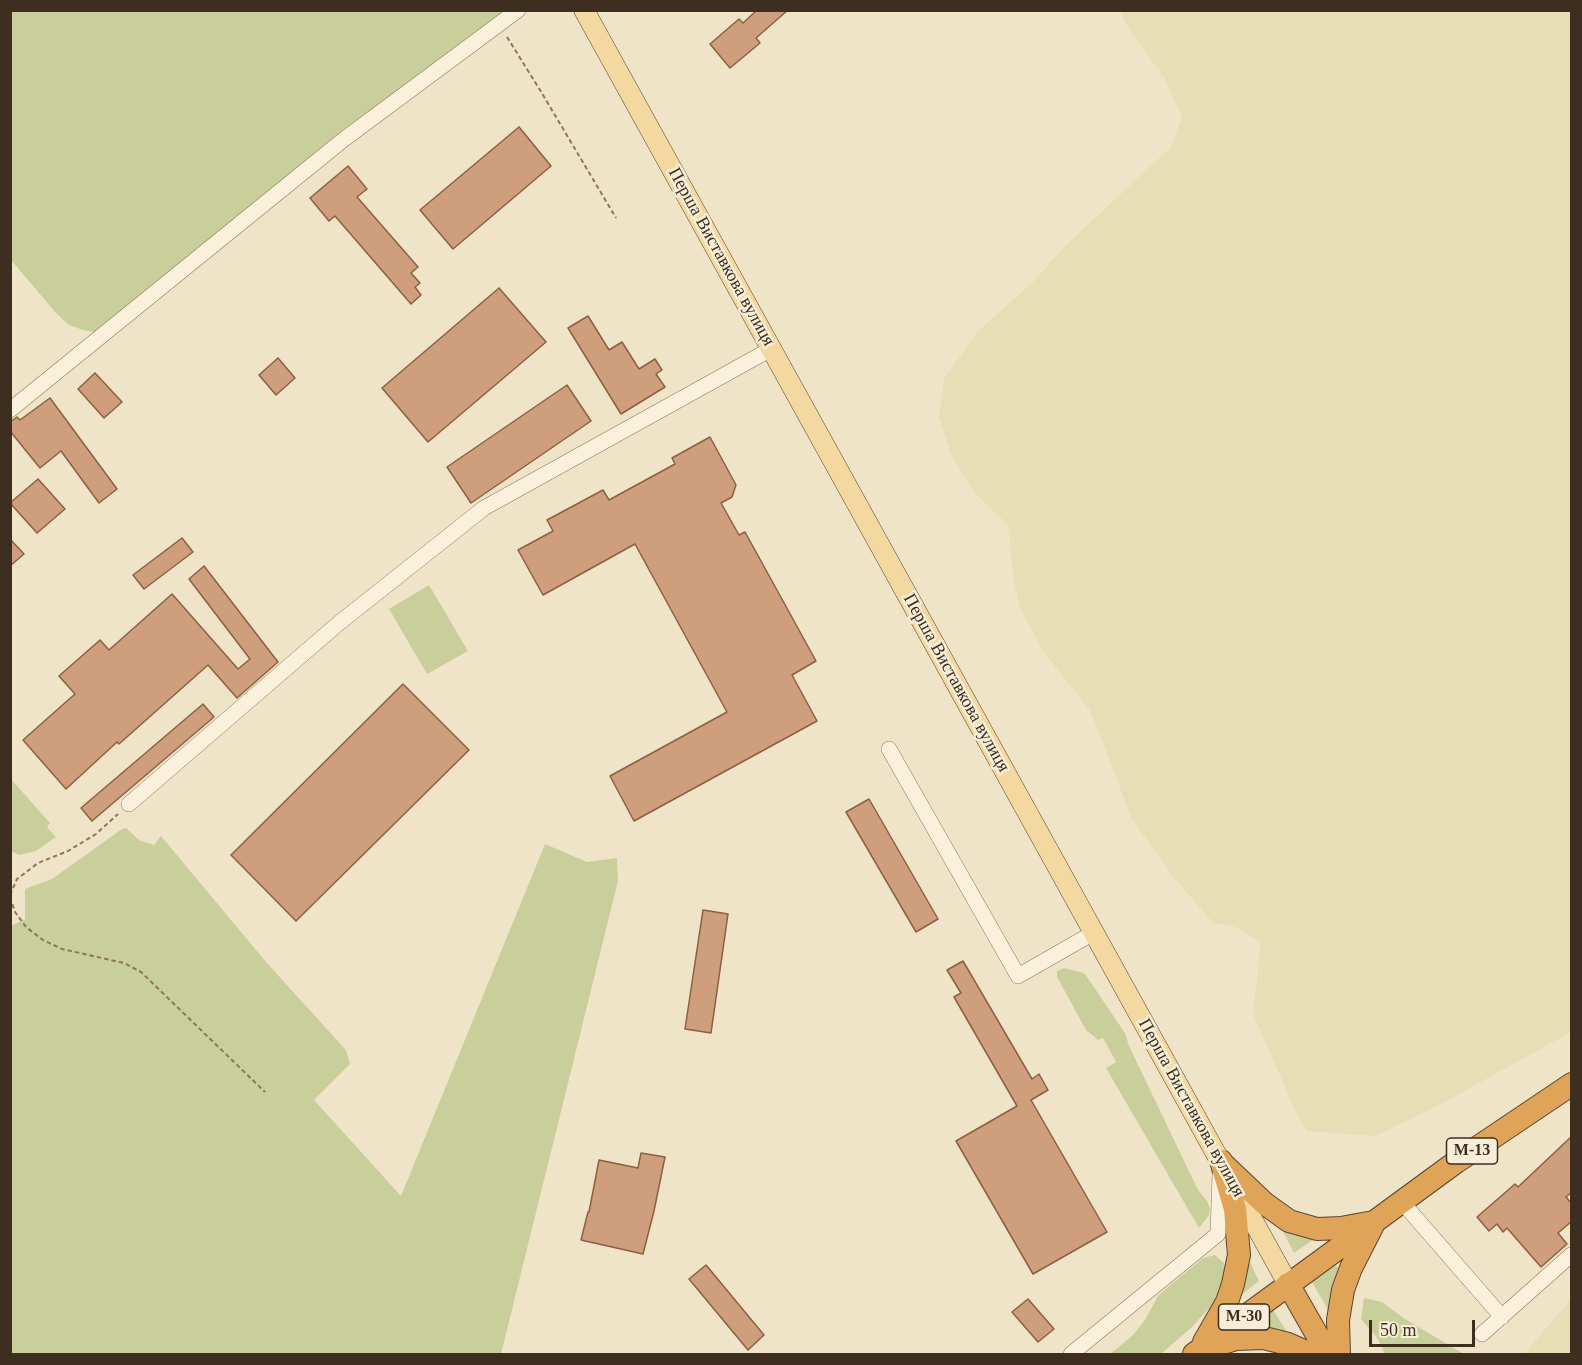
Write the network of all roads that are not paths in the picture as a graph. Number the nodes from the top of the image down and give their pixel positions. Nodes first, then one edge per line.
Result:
1 (518, 10) edge
2 (584, 10) edge
3 (771, 349) junction
4 (10, 410) edge
5 (889, 749) dead end
6 (129, 804) road end
7 (1095, 932) junction
8 (1572, 1084) edge
9 (1221, 1161) junction
10 (1402, 1202) junction
11 (1375, 1221) junction
12 (1571, 1255) edge
13 (1288, 1284) junction
14 (1502, 1317) junction
15 (1482, 1334) dead end
16 (1197, 1352) edge
17 (1071, 1354) edge
18 (1311, 1354) edge
19 (1328, 1354) edge
20 (1339, 1354) edge

1 - 4 street
2 - 3 main road, Перша Виставкова вулиця
3 - 6 street
3 - 7 main road, Перша Виставкова вулиця
5 - 7 street
7 - 9 main road, Перша Виставкова вулиця
8 - 10 highway, М-13
9 - 11 highway
9 - 13 main road, Перша Виставкова вулиця
9 - 16 highway
9 - 17 street
10 - 11 highway, М-13
10 - 14 street
11 - 13 highway, М-13
11 - 20 highway
12 - 14 street
13 - 16 highway, М-30
13 - 19 highway, Перша Виставкова вулиця / М-30
14 - 15 street
16 - 18 highway

